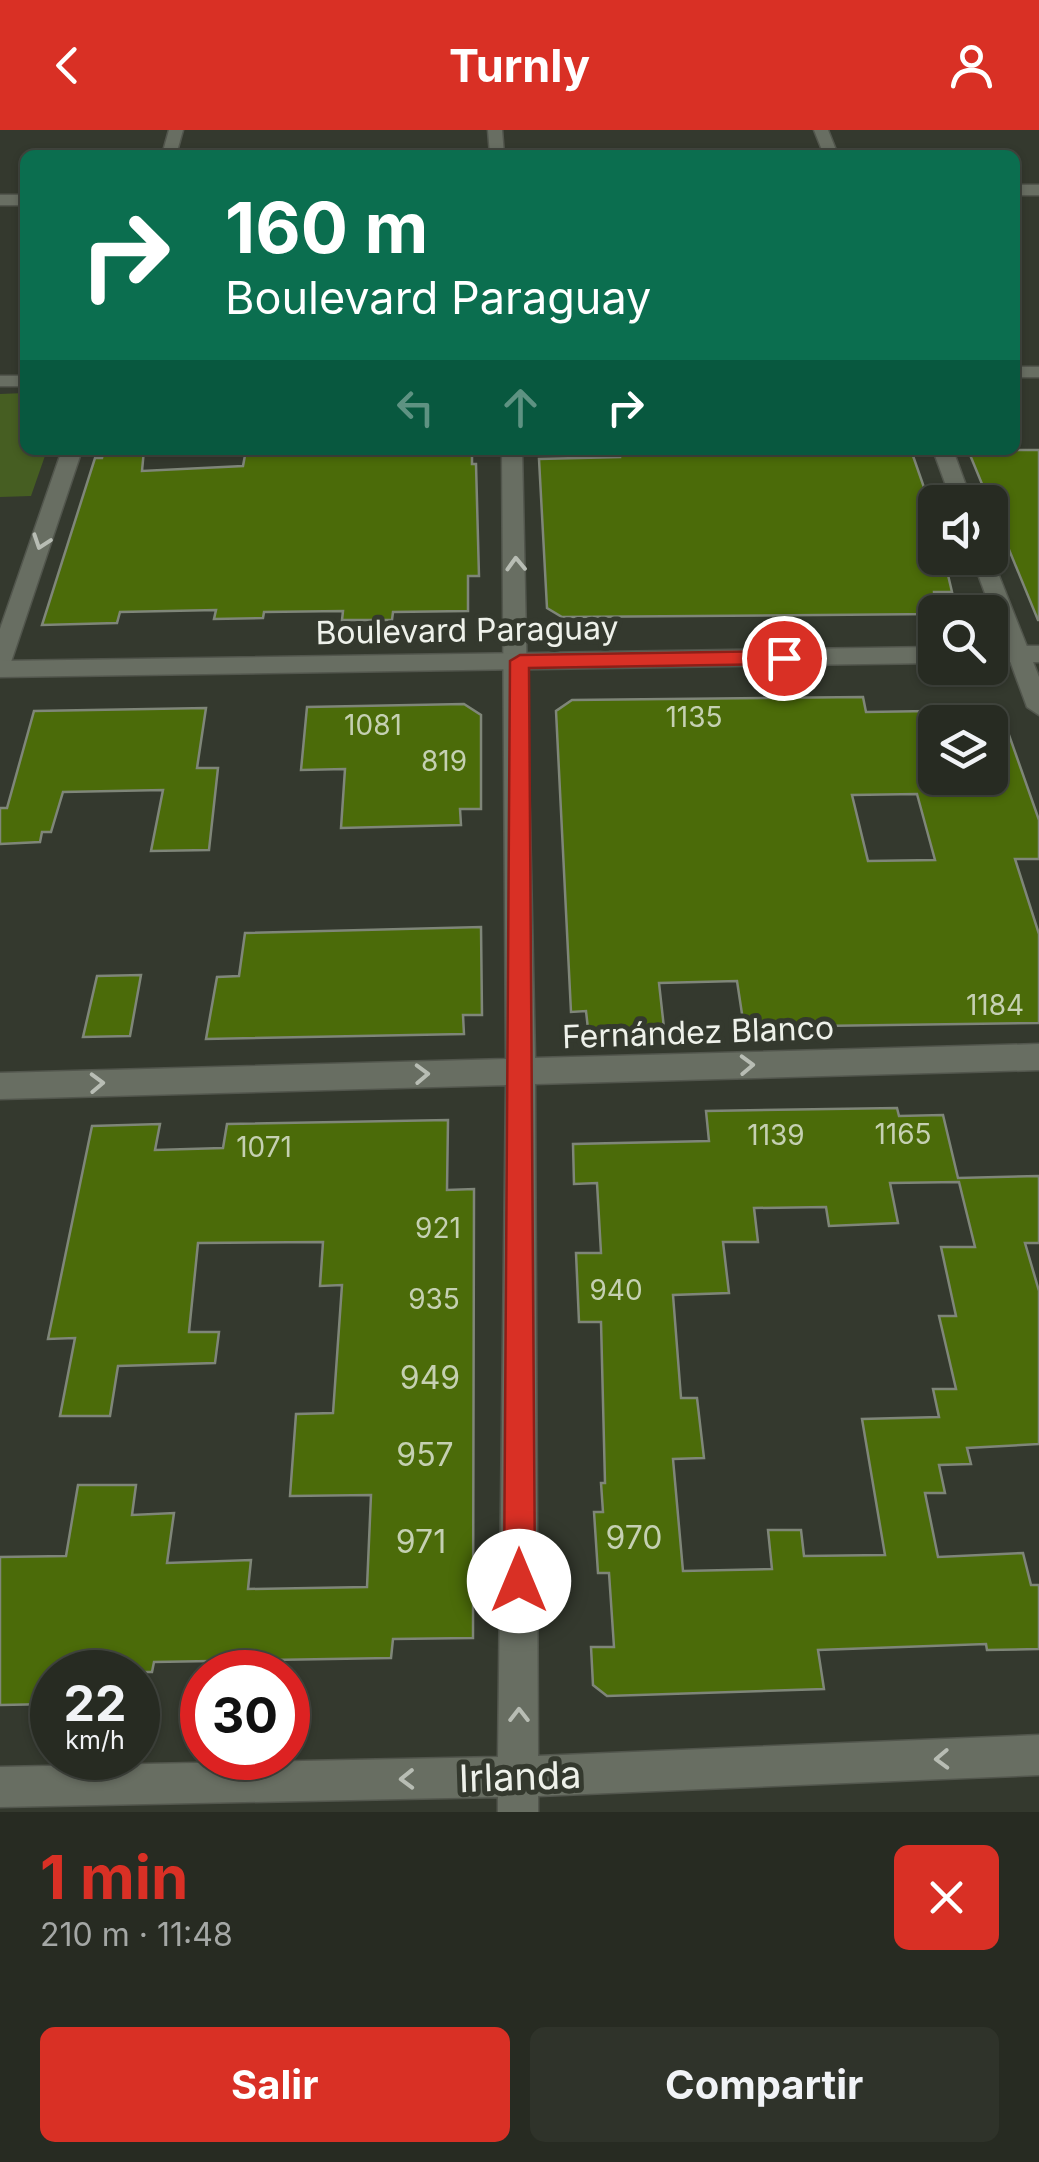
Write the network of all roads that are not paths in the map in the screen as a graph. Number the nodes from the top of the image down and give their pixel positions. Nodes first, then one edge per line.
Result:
1 (70, 455) edge
2 (512, 455) edge
3 (944, 455) edge
4 (955, 485) edge
5 (991, 575) edge
6 (1029, 654) edge
7 (918, 655) edge
8 (520, 661) junction
9 (0, 666) edge
10 (1039, 706) edge
11 (1039, 1057) edge
12 (522, 1072) junction
13 (0, 1086) edge
14 (1039, 1756) edge
15 (0, 1786) edge
16 (518, 1794) edge

1 -> 9 street
8 -> 2 street
3 - 4 street
5 - 6 street
6 - 10 street
7 - 8 street, Boulevard Paraguay
8 - 9 street, Boulevard Paraguay
8 - 12 street
12 -> 11 street, Fernández Blanco
13 -> 12 street, Fernández Blanco
16 -> 12 street
14 -> 16 street, Irlanda
16 -> 15 street, Irlanda

